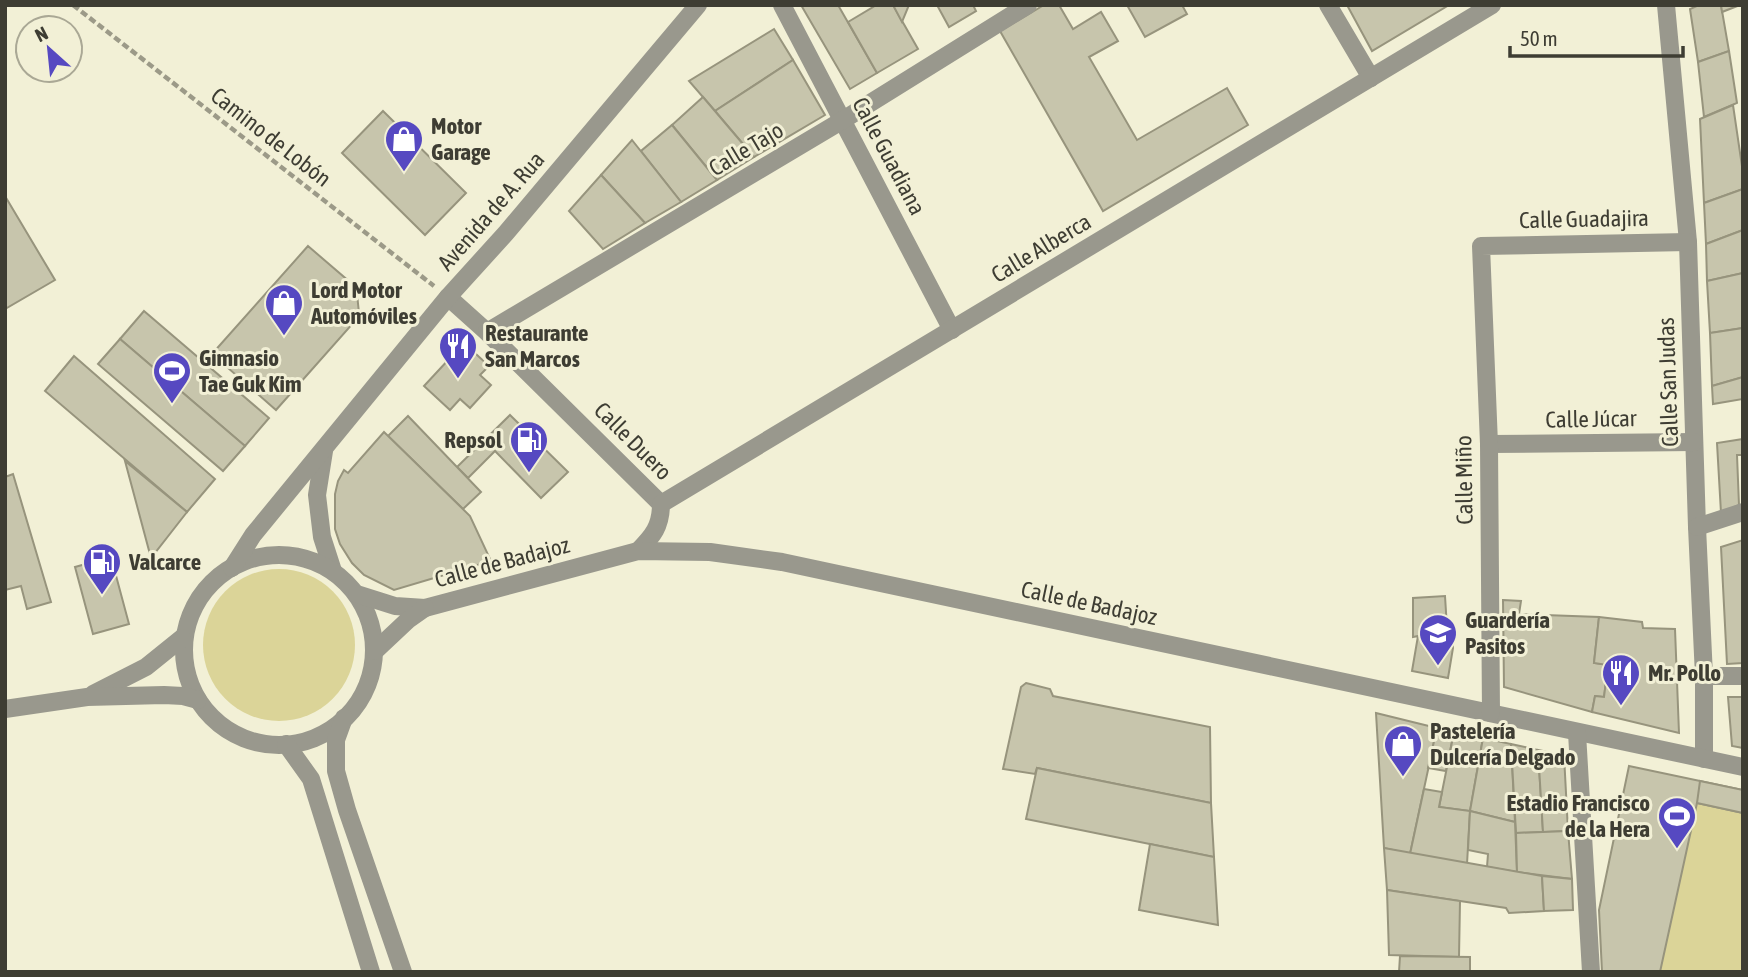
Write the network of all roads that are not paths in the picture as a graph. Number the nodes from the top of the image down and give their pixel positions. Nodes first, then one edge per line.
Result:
1 (698, 5) edge
2 (782, 5) edge
3 (1028, 5) edge
4 (1328, 5) edge
5 (1492, 5) edge
6 (1665, 5) edge
7 (1371, 78) junction
8 (843, 120) junction
9 (1688, 242) junction
10 (1481, 246) joint
11 (448, 297) junction
12 (952, 330) junction
13 (487, 332) junction
14 (1694, 442) junction
15 (1489, 444) junction
16 (324, 451) junction
17 (661, 504) junction
18 (1743, 512) edge
19 (1697, 527) junction
20 (638, 551) junction
21 (232, 568) junction
22 (333, 571) junction
23 (357, 594) junction
24 (425, 608) junction
25 (182, 638) junction
26 (375, 651) junction
27 (1704, 676) junction
28 (1743, 676) edge
29 (87, 698) junction
30 (198, 700) junction
31 (5, 709) edge
32 (1491, 713) junction
33 (344, 717) junction
34 (1577, 733) junction
35 (286, 744) junction
36 (1704, 759) junction
37 (1743, 767) edge
38 (371, 972) edge
39 (403, 972) edge
40 (1591, 972) edge

1 - 11 street, Avenida de A. Rua
2 - 8 street, Calle Guadiana
3 - 8 street, Calle Tajo
4 - 7 street
5 - 7 street, Calle Alberca
6 - 9 street, Calle San Judas
7 - 12 street, Calle Alberca
8 - 12 street, Calle Guadiana
8 - 13 street, Calle Tajo
9 - 10 street, Calle Guadajira
9 - 14 street, Calle San Judas
10 - 15 street, Calle Miño
11 - 13 street, Calle Duero
11 - 16 street, Avenida de A. Rua
12 - 17 street, Calle Alberca
13 - 17 street, Calle Duero
14 - 15 street, Calle Júcar
14 - 19 street, Calle San Judas
15 - 32 street, Calle Miño
16 - 21 street, Avenida de A. Rua
16 - 22 street, Avenida de A. Rua
17 - 20 street
18 - 19 street
19 - 27 street, Calle San Judas
20 - 24 street, Calle de Badajoz
20 - 32 street, Calle de Badajoz
21 - 22 street
21 - 25 street
22 - 23 street
23 - 24 street, Calle de Badajoz
23 - 26 street
24 - 26 street, Calle de Badajoz
25 - 29 street
25 - 30 street
26 - 33 street
27 - 28 street
27 - 36 street, Calle San Judas
29 - 30 street
29 - 31 street
30 - 35 street
32 - 34 street, Calle de Badajoz
33 - 35 street
33 - 39 street
34 - 36 street, Calle de Badajoz
34 - 40 street
35 - 38 street
36 - 37 street, Calle de Badajoz

